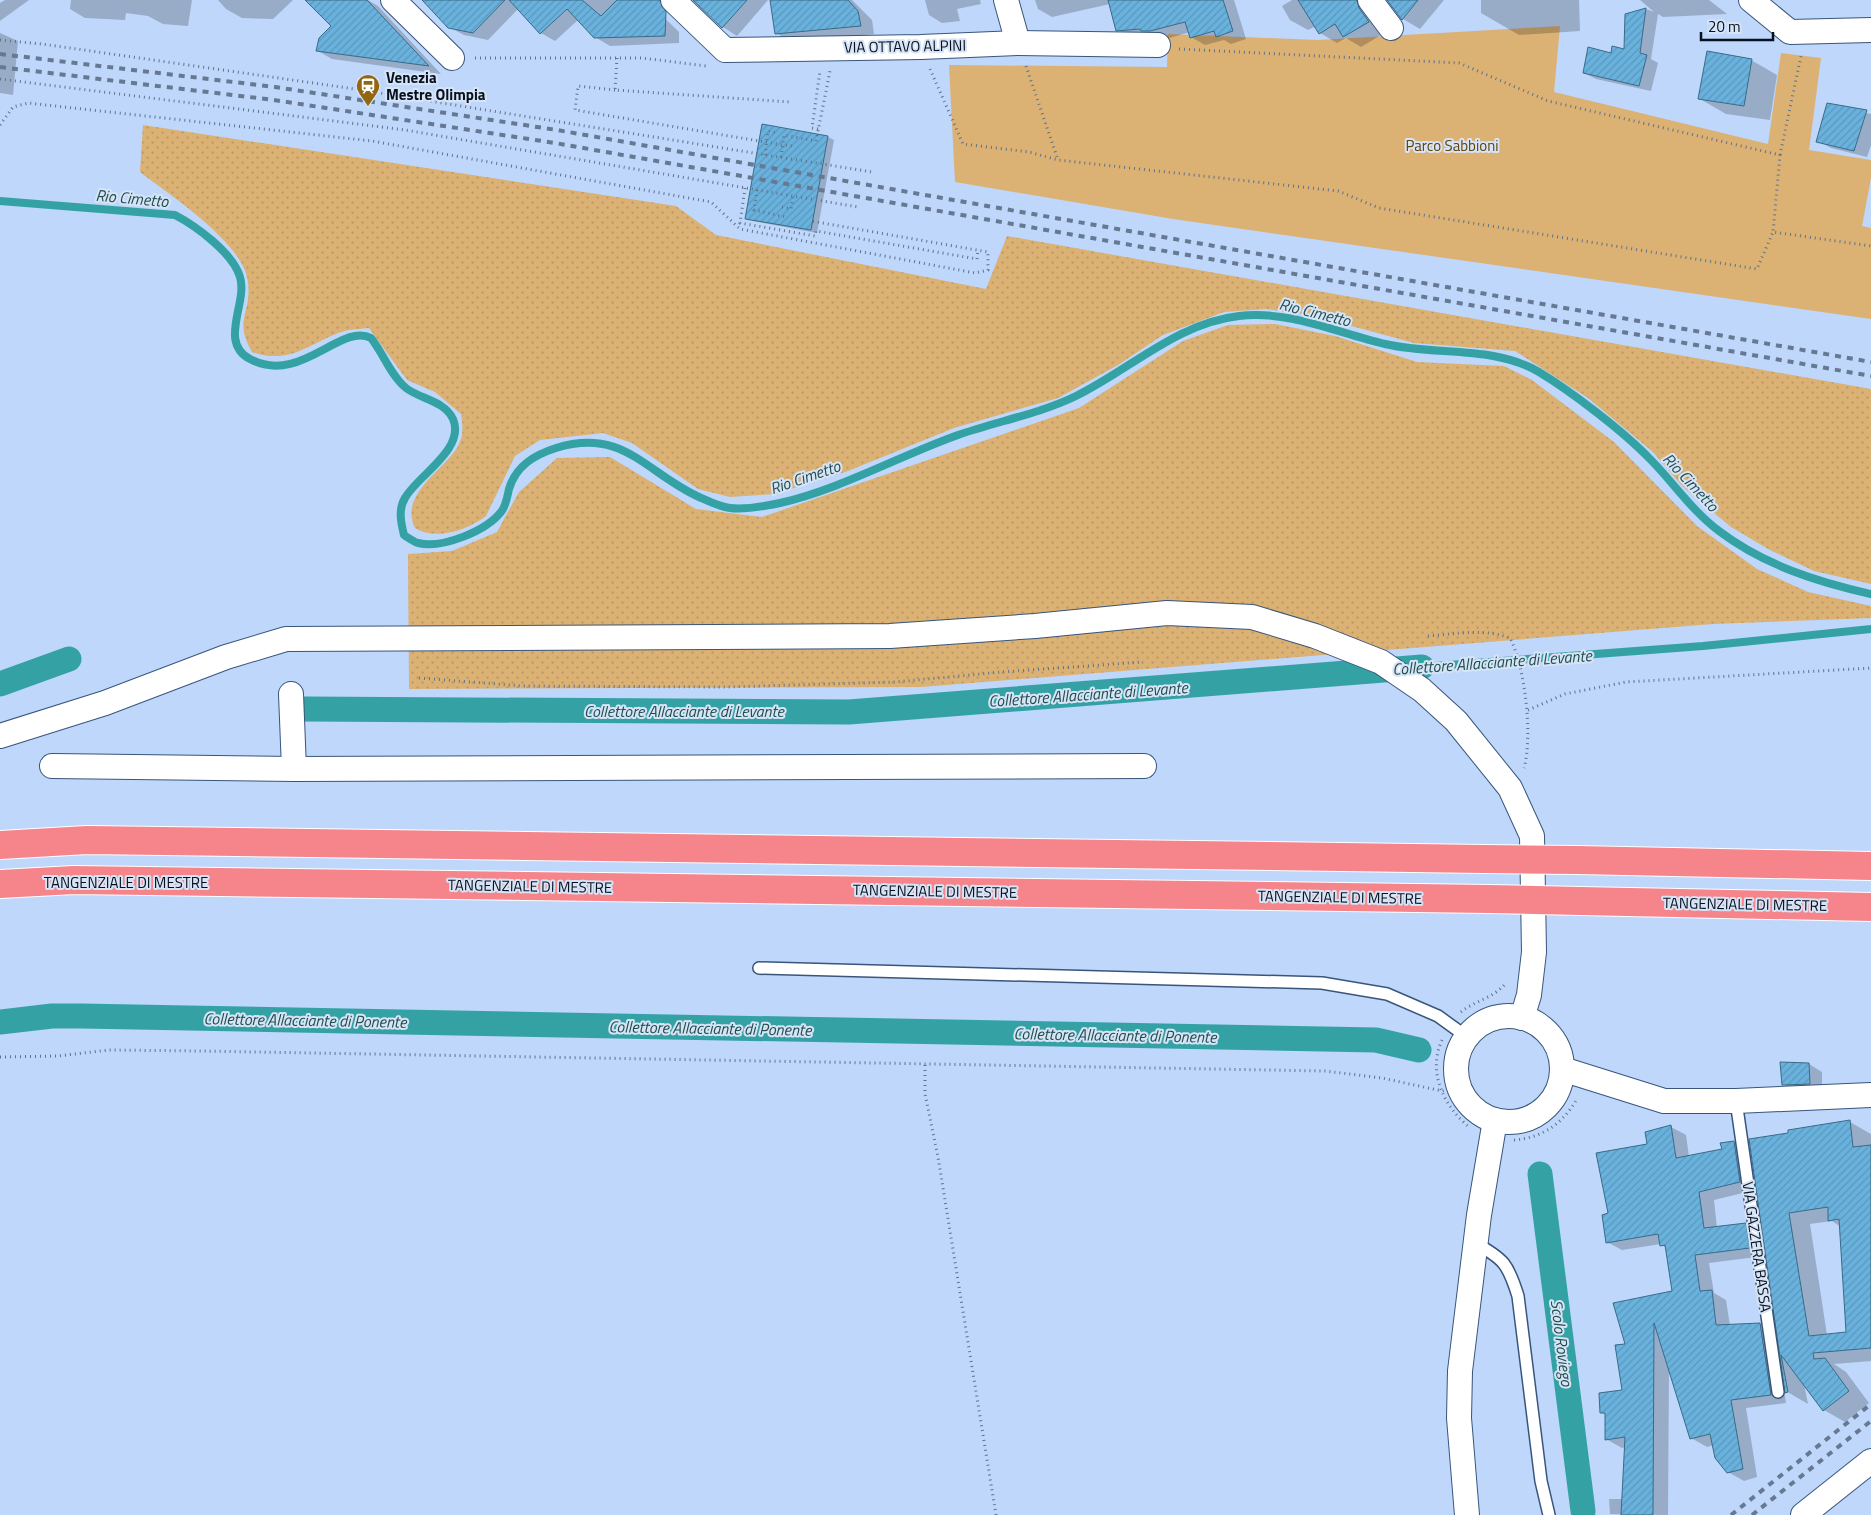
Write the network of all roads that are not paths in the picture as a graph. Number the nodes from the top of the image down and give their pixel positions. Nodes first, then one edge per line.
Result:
1 (393, 0) edge
2 (673, 0) edge
3 (1006, 0) edge
4 (1370, 0) edge
5 (1751, 0) edge
6 (1391, 28) dead end
7 (1871, 30) edge
8 (1018, 43) junction
9 (1158, 45) road end
10 (452, 58) road end
11 (291, 694) dead end
12 (0, 736) edge
13 (52, 766) dead end
14 (1144, 766) dead end
15 (294, 769) junction
16 (0, 845) edge
17 (1869, 866) edge
18 (0, 884) edge
19 (1871, 907) edge
20 (759, 968) dead end
21 (1522, 1018) junction
22 (1458, 1030) junction
23 (1574, 1072) junction
24 (1871, 1095) edge
25 (1736, 1101) junction
26 (1493, 1130) junction
27 (1475, 1243) junction
28 (1778, 1392) dead end
29 (1871, 1461) edge
30 (1467, 1515) edge
31 (1549, 1515) edge
32 (1803, 1515) edge

1 - 10 street
2 - 8 street, VIA OTTAVO ALPINI
3 - 8 street
4 - 6 street
5 - 7 street
8 - 9 street, VIA OTTAVO ALPINI
11 - 15 street
12 - 21 street
13 - 15 street
14 - 15 street
16 - 17 highway, bridge
18 - 19 highway, TANGENZIALE DI MESTRE, bridge
20 - 22 lane
21 - 22 street
21 - 23 street
22 - 26 street
23 - 25 street
23 - 26 street
24 - 25 street
25 - 28 lane, VIA GAZZERA BASSA
26 - 27 street
27 - 30 street
27 - 31 lane
29 - 32 street

